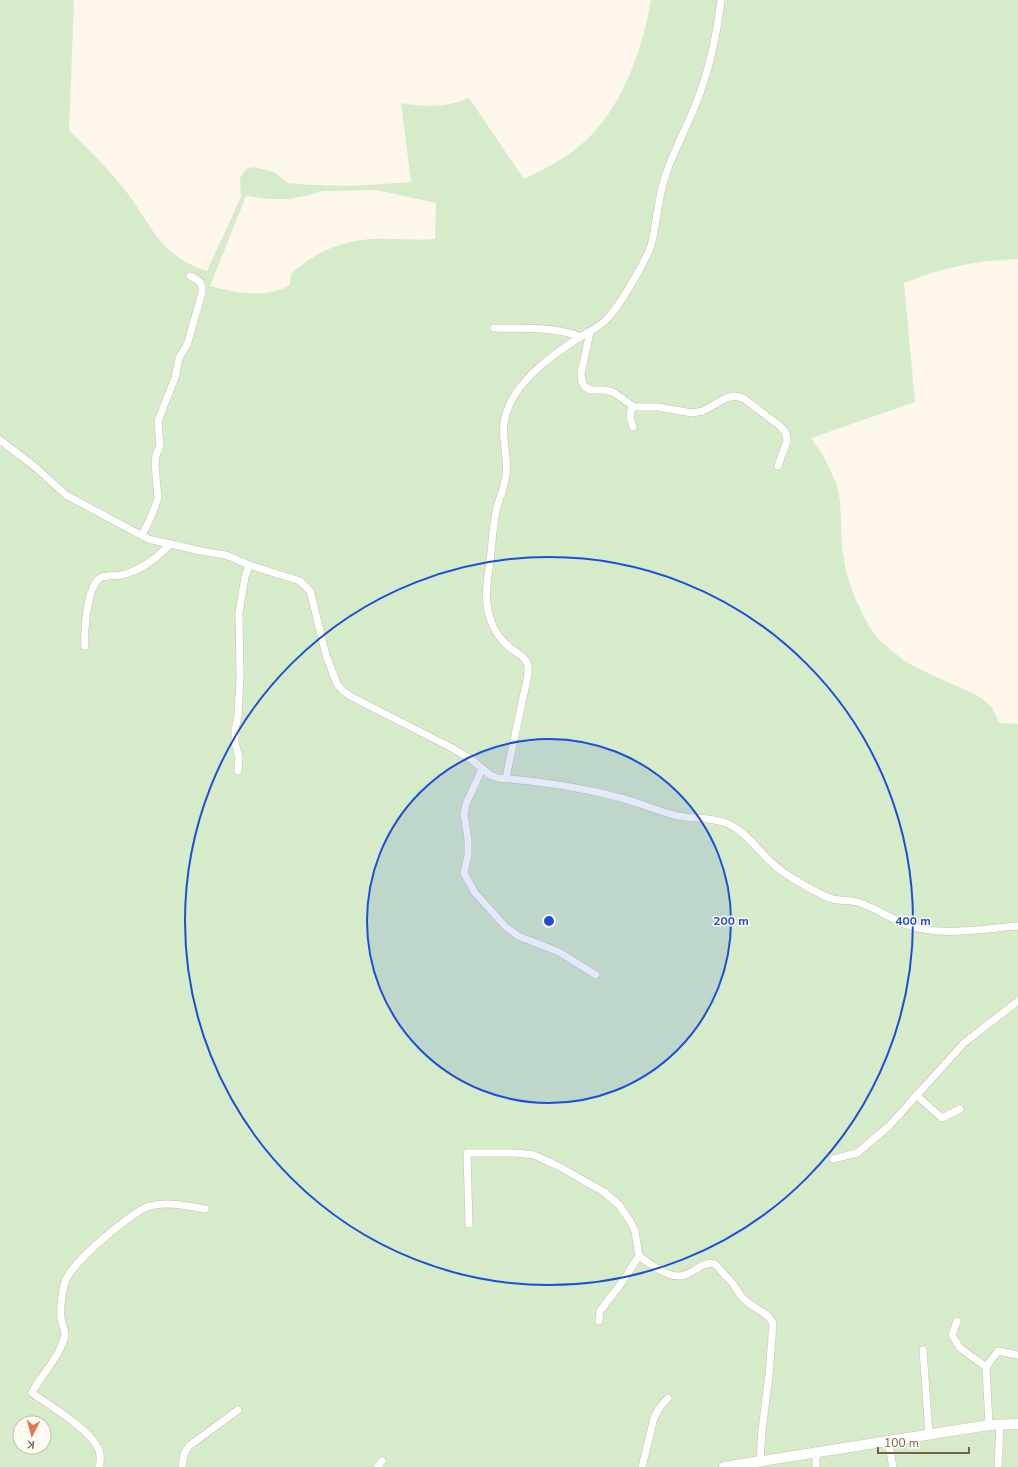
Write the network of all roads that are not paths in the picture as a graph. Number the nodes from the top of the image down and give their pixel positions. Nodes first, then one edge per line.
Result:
1 (721, 0) edge
2 (190, 276) dead end
3 (494, 328) dead end
4 (590, 332) junction
5 (581, 337) junction
6 (632, 406) junction
7 (633, 427) dead end
8 (0, 440) edge
9 (778, 466) dead end
10 (142, 535) junction
11 (170, 544) junction
12 (250, 565) junction
13 (85, 646) dead end
14 (482, 769) junction
15 (238, 771) dead end
16 (506, 778) junction
17 (1018, 926) edge
18 (596, 975) dead end
19 (1018, 1001) edge
20 (916, 1095) junction
21 (960, 1109) dead end
22 (833, 1159) dead end
23 (205, 1209) dead end
24 (469, 1224) dead end
25 (639, 1256) junction
26 (599, 1321) dead end
27 (957, 1321) dead end
28 (923, 1350) dead end
29 (1018, 1355) edge
30 (986, 1367) junction
31 (668, 1398) dead end
32 (238, 1410) dead end
33 (1018, 1424) edge
34 (988, 1425) junction
35 (1000, 1425) junction
36 (929, 1434) junction
37 (888, 1441) junction
38 (816, 1451) junction
39 (760, 1460) junction
40 (99, 1467) edge
41 (182, 1467) edge
42 (642, 1467) edge
43 (724, 1467) edge
44 (816, 1467) edge
45 (893, 1467) edge
46 (998, 1467) edge

1 - 4 street
2 - 10 street
3 - 5 street
4 - 5 street
4 - 6 street
5 - 16 street
6 - 7 street
6 - 9 street
8 - 10 street
10 - 11 street
11 - 12 street
11 - 13 street
12 - 14 street
12 - 15 street
14 - 16 street
14 - 18 street
16 - 17 street
19 - 20 street
20 - 21 street
20 - 22 street
23 - 40 street
24 - 25 street
25 - 26 street
25 - 39 street
27 - 30 street
28 - 36 street
29 - 30 street
30 - 34 street
31 - 42 street
32 - 41 street
33 - 35 street
34 - 35 street
34 - 36 street
35 - 46 street
36 - 37 street
37 - 38 street
37 - 45 street
38 - 39 street
38 - 44 street
39 - 43 street

